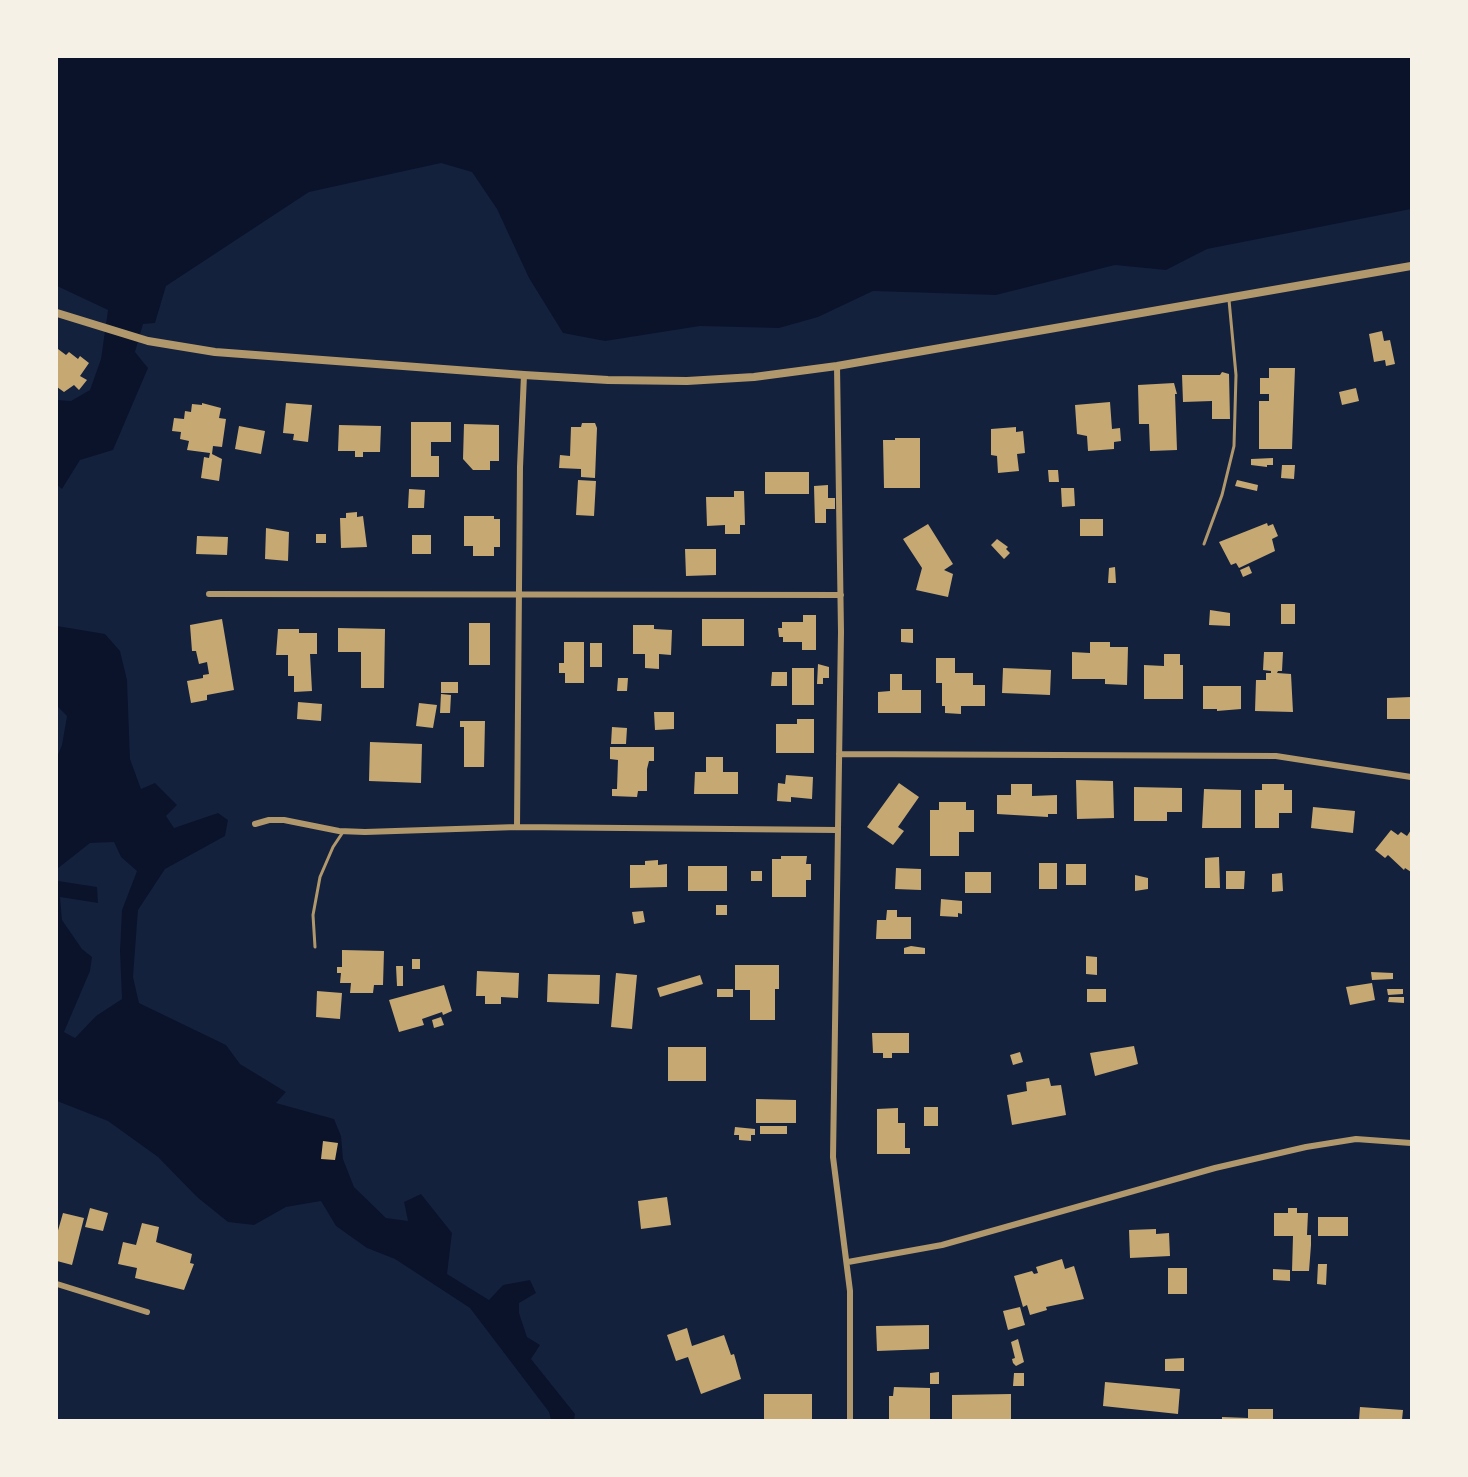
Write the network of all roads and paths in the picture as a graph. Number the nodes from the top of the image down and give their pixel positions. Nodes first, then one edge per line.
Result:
1 (1411, 266) edge
2 (1229, 298) junction
3 (57, 313) edge
4 (837, 366) junction
5 (524, 375) junction
6 (1204, 544) dead end
7 (520, 593) junction
8 (209, 594) dead end
9 (841, 595) junction
10 (838, 754) junction
11 (1411, 777) edge
12 (255, 824) dead end
13 (517, 827) junction
14 (837, 830) junction
15 (343, 832) junction
16 (315, 947) dead end
17 (1411, 1143) edge
18 (848, 1262) junction
19 (57, 1284) edge
20 (147, 1312) dead end
21 (850, 1420) edge

1 - 2 street
2 - 4 street
2 - 6 lane
3 - 5 street
4 - 5 street
4 - 9 street
5 - 7 street
7 - 8 street
7 - 9 street
7 - 13 street
9 - 10 street
10 - 11 street
10 - 14 street
12 - 15 street
13 - 14 street
13 - 15 street
14 - 18 street
15 - 16 lane
17 - 18 street
18 - 21 street
19 - 20 street

